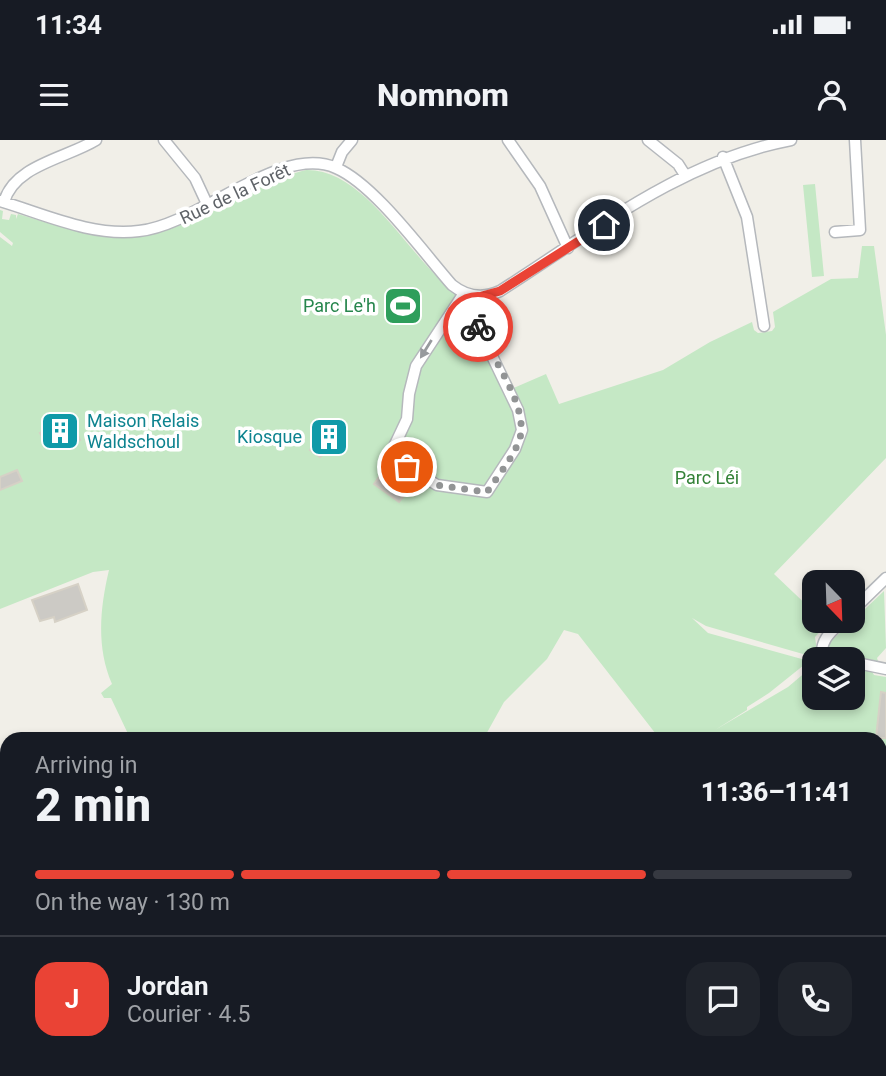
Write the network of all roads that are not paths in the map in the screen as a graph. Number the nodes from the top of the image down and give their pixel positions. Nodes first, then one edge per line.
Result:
1 (96, 140) edge
2 (164, 140) edge
3 (352, 140) edge
4 (508, 140) edge
5 (648, 140) edge
6 (791, 140) edge
7 (856, 140) edge
8 (723, 158) junction
9 (335, 167) junction
10 (685, 175) junction
11 (2, 201) edge
12 (208, 206) junction
13 (835, 232) dead end
14 (568, 248) junction
15 (464, 293) junction
16 (482, 296) junction
17 (764, 326) dead end
18 (886, 578) edge
19 (865, 598) edge
20 (865, 665) edge
21 (886, 669) edge

1 - 11 street
2 - 12 street
3 - 9 street
4 - 14 street
5 - 10 street
6 - 8 street
7 - 13 street
8 - 10 street
8 - 17 street
9 - 12 street, Rue de la Forêt
9 - 15 street
10 - 14 street
11 - 12 street, Rue de la Forêt
14 - 16 street
15 - 16 street
15 -> 16 street
18 - 19 street
20 - 21 street

